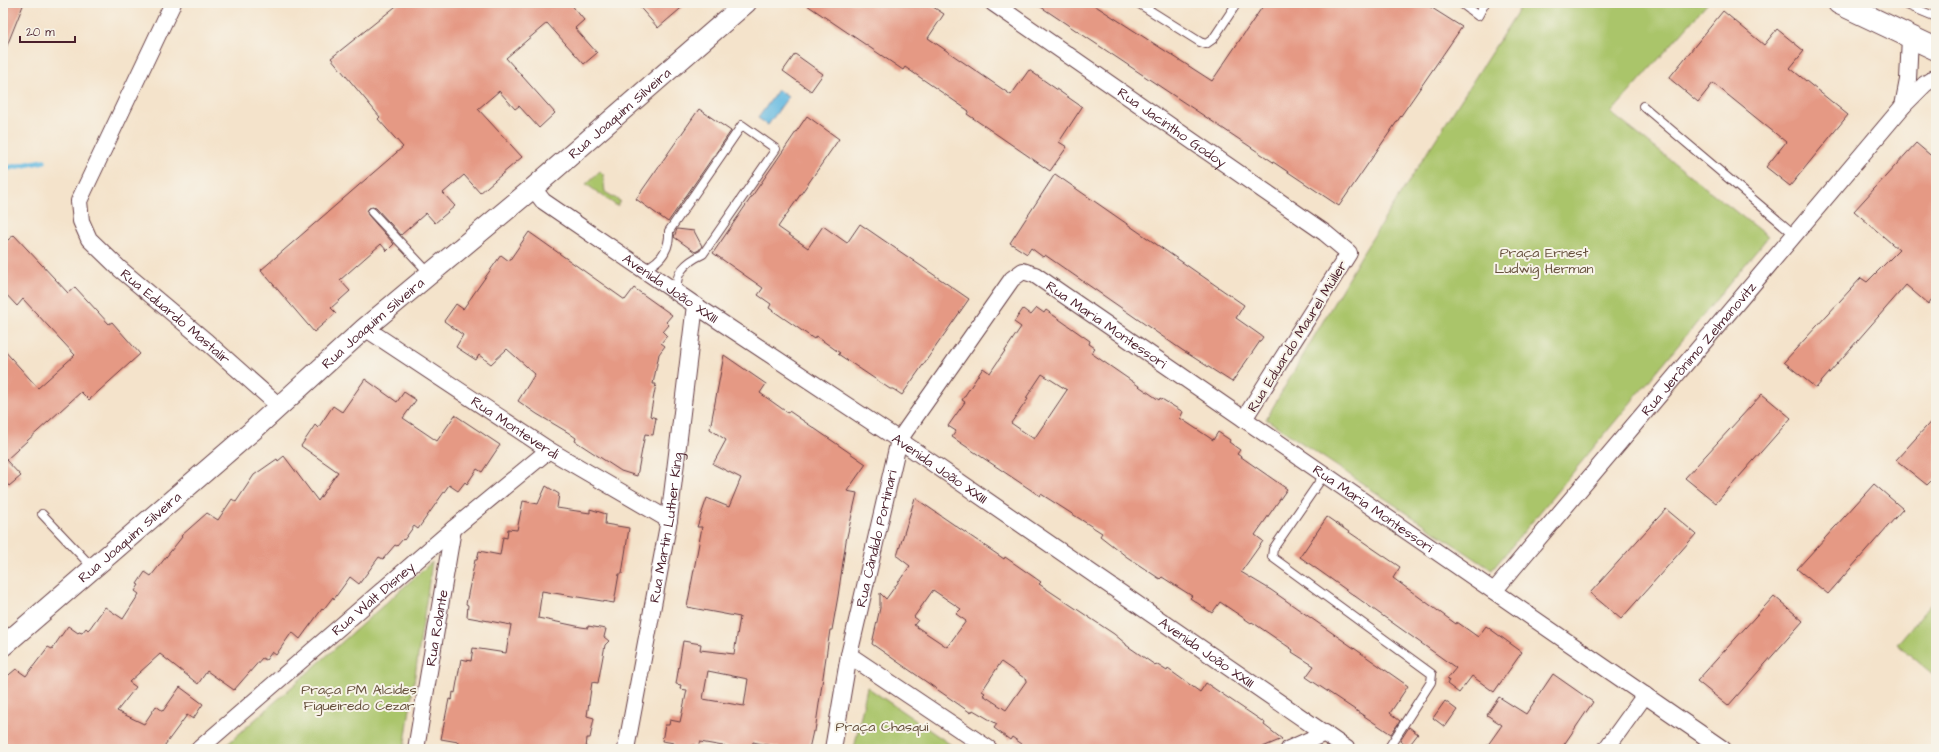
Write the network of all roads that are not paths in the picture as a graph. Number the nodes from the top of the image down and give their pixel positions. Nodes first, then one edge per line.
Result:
1 (173, 3) edge
2 (746, 3) edge
3 (994, 3) edge
4 (1138, 3) edge
5 (1236, 3) edge
6 (1461, 3) edge
7 (1485, 3) edge
8 (1838, 3) edge
9 (1902, 3) edge
10 (1936, 17) edge
11 (1910, 37) junction
12 (1936, 49) edge
13 (1936, 77) edge
14 (1643, 106) dead end
15 (1903, 106) junction
16 (533, 188) junction
17 (372, 212) dead end
18 (1794, 234) junction
19 (1350, 253) joint
20 (660, 259) junction
21 (644, 269) junction
22 (1023, 271) joint
23 (678, 273) junction
24 (430, 274) junction
25 (660, 281) junction
26 (678, 294) junction
27 (694, 305) junction
28 (365, 328) junction
29 (279, 406) junction
30 (1244, 419) junction
31 (899, 440) junction
32 (549, 450) junction
33 (1324, 475) junction
34 (42, 514) dead end
35 (669, 520) junction
36 (453, 529) junction
37 (93, 568) junction
38 (1494, 591) junction
39 (3, 646) edge
40 (849, 655) junction
41 (1645, 695) junction
42 (1325, 733) junction
43 (199, 749) edge
44 (416, 749) edge
45 (626, 749) edge
46 (833, 749) edge
47 (989, 749) edge
48 (1289, 749) edge
49 (1347, 749) edge
50 (1388, 749) edge
51 (1606, 749) edge
52 (1723, 749) edge

1 - 29 street, Rua Eduardo Mastalir
2 - 16 street, Rua Joaquim Silveira
3 - 19 street, Rua Jacintho Godoy
4 - 5 lane
6 - 7 lane
8 - 11 main road
9 - 10 lane
11 - 12 main road
11 - 15 street, Rua Jerônimo Zelmanovitz
13 - 15 street, Rua Jerônimo Zelmanovitz
14 - 18 lane
15 - 18 street, Rua Jerônimo Zelmanovitz
16 - 21 street, Avenida João XXIII
16 - 24 street, Rua Joaquim Silveira
17 - 24 lane
18 - 38 street, Rua Jerônimo Zelmanovitz
19 - 30 street, Rua Eduardo Maurel Müller
20 - 21 lane
20 - 23 lane
20 - 25 lane
21 - 25 street, Avenida João XXIII
22 - 30 street, Rua Maria Montessori
22 - 31 street, Rua Cândido Portinari
23 - 25 lane
23 - 26 lane
24 - 28 street, Rua Joaquim Silveira
25 - 26 street, Avenida João XXIII
26 - 27 street, Avenida João XXIII
27 - 31 street, Avenida João XXIII
27 - 35 street, Rua Martin Luther King
28 - 29 street, Rua Joaquim Silveira
28 - 32 street, Rua Monteverdi
29 - 37 street, Rua Joaquim Silveira
30 - 33 street, Rua Maria Montessori
31 - 40 street, Rua Cândido Portinari
31 - 42 street, Avenida João XXIII
32 - 35 street, Rua Monteverdi
32 - 36 street, Rua Walt Disney
33 - 38 street, Rua Maria Montessori
33 - 50 lane
34 - 37 lane
35 - 45 street, Rua Martin Luther King
36 - 43 street, Rua Walt Disney
36 - 44 street, Rua Rolante
37 - 39 street, Rua Joaquim Silveira
38 - 41 street, Rua Maria Montessori
40 - 46 street, Rua Cândido Portinari
40 - 47 street
41 - 51 street
41 - 52 street, Rua Maria Montessori
42 - 48 street
42 - 49 street, Avenida João XXIII

